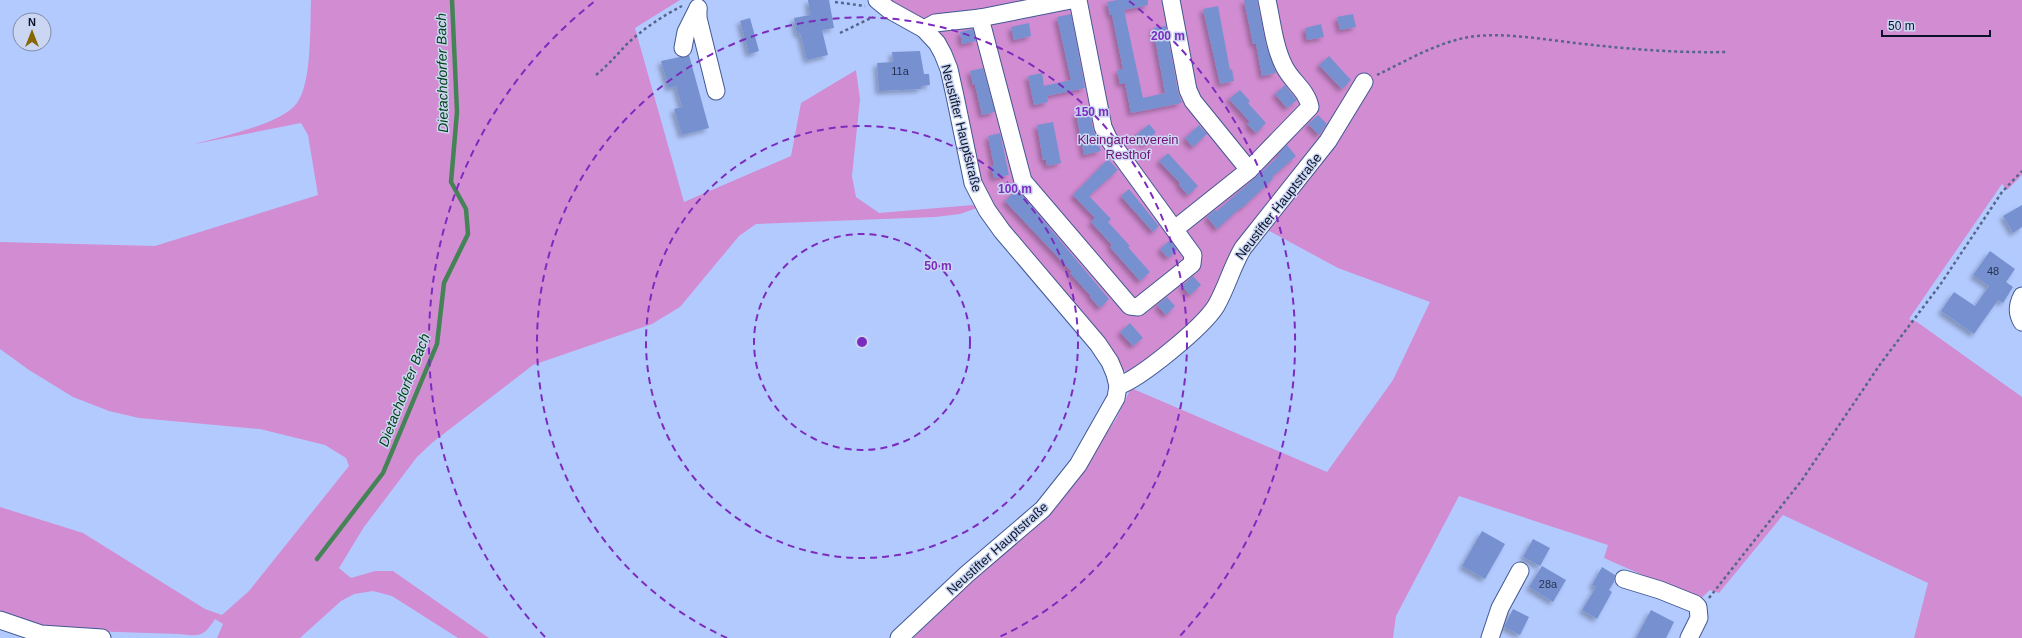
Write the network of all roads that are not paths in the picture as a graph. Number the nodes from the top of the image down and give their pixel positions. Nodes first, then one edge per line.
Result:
1 (1071, 0) edge
2 (1078, 0) edge
3 (1171, 0) edge
4 (1267, 0) edge
5 (697, 4) edge
6 (882, 4) edge
7 (980, 18) junction
8 (924, 29) junction
9 (684, 48) dead end
10 (1364, 82) road end
11 (716, 91) dead end
12 (1249, 170) junction
13 (1175, 229) junction
14 (2022, 296) edge
15 (2022, 322) edge
16 (1118, 386) junction
17 (1520, 571) dead end
18 (1624, 579) dead end
19 (0, 620) edge
20 (102, 638) edge
21 (899, 638) edge
22 (1490, 638) edge
23 (1689, 638) edge

1 - 7 street
2 - 13 street
3 - 12 street
4 - 12 street
5 - 9 street
5 - 11 street
6 - 8 street, Neustifter Hauptstraße
7 - 8 street
7 - 13 street
8 - 16 street, Neustifter Hauptstraße
10 - 16 street, Neustifter Hauptstraße
12 - 13 street
14 - 15 street
16 - 21 street, Neustifter Hauptstraße
17 - 22 street
18 - 23 street
19 - 20 street

